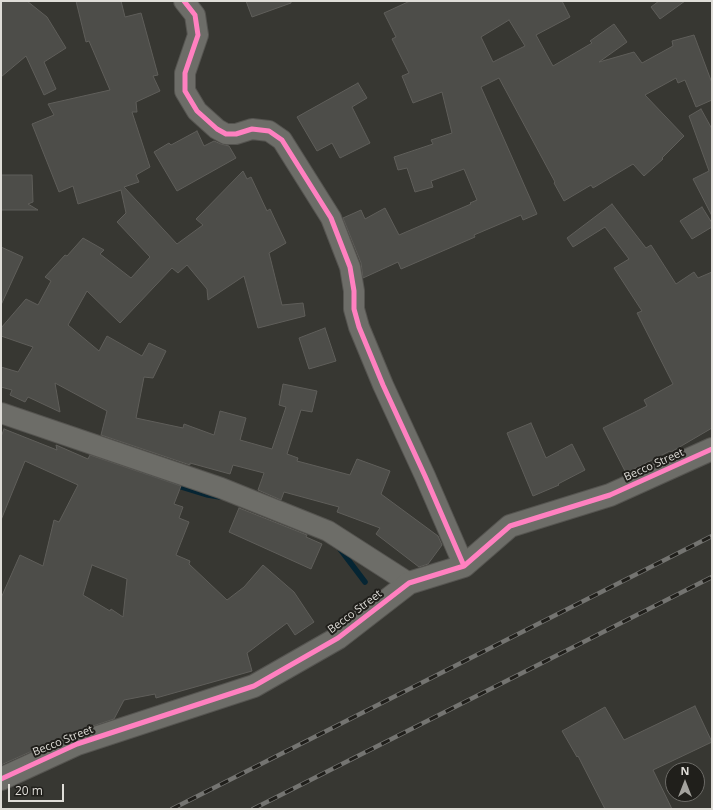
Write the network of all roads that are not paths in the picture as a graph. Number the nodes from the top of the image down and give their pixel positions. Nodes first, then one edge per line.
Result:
1 (184, 1) edge
2 (1, 413) edge
3 (712, 449) edge
4 (464, 566) junction
5 (409, 583) junction
6 (1, 779) edge

1 - 4 street
2 - 5 street
3 - 4 street, Becco Street
4 - 5 street, Becco Street
5 - 6 street, Becco Street

